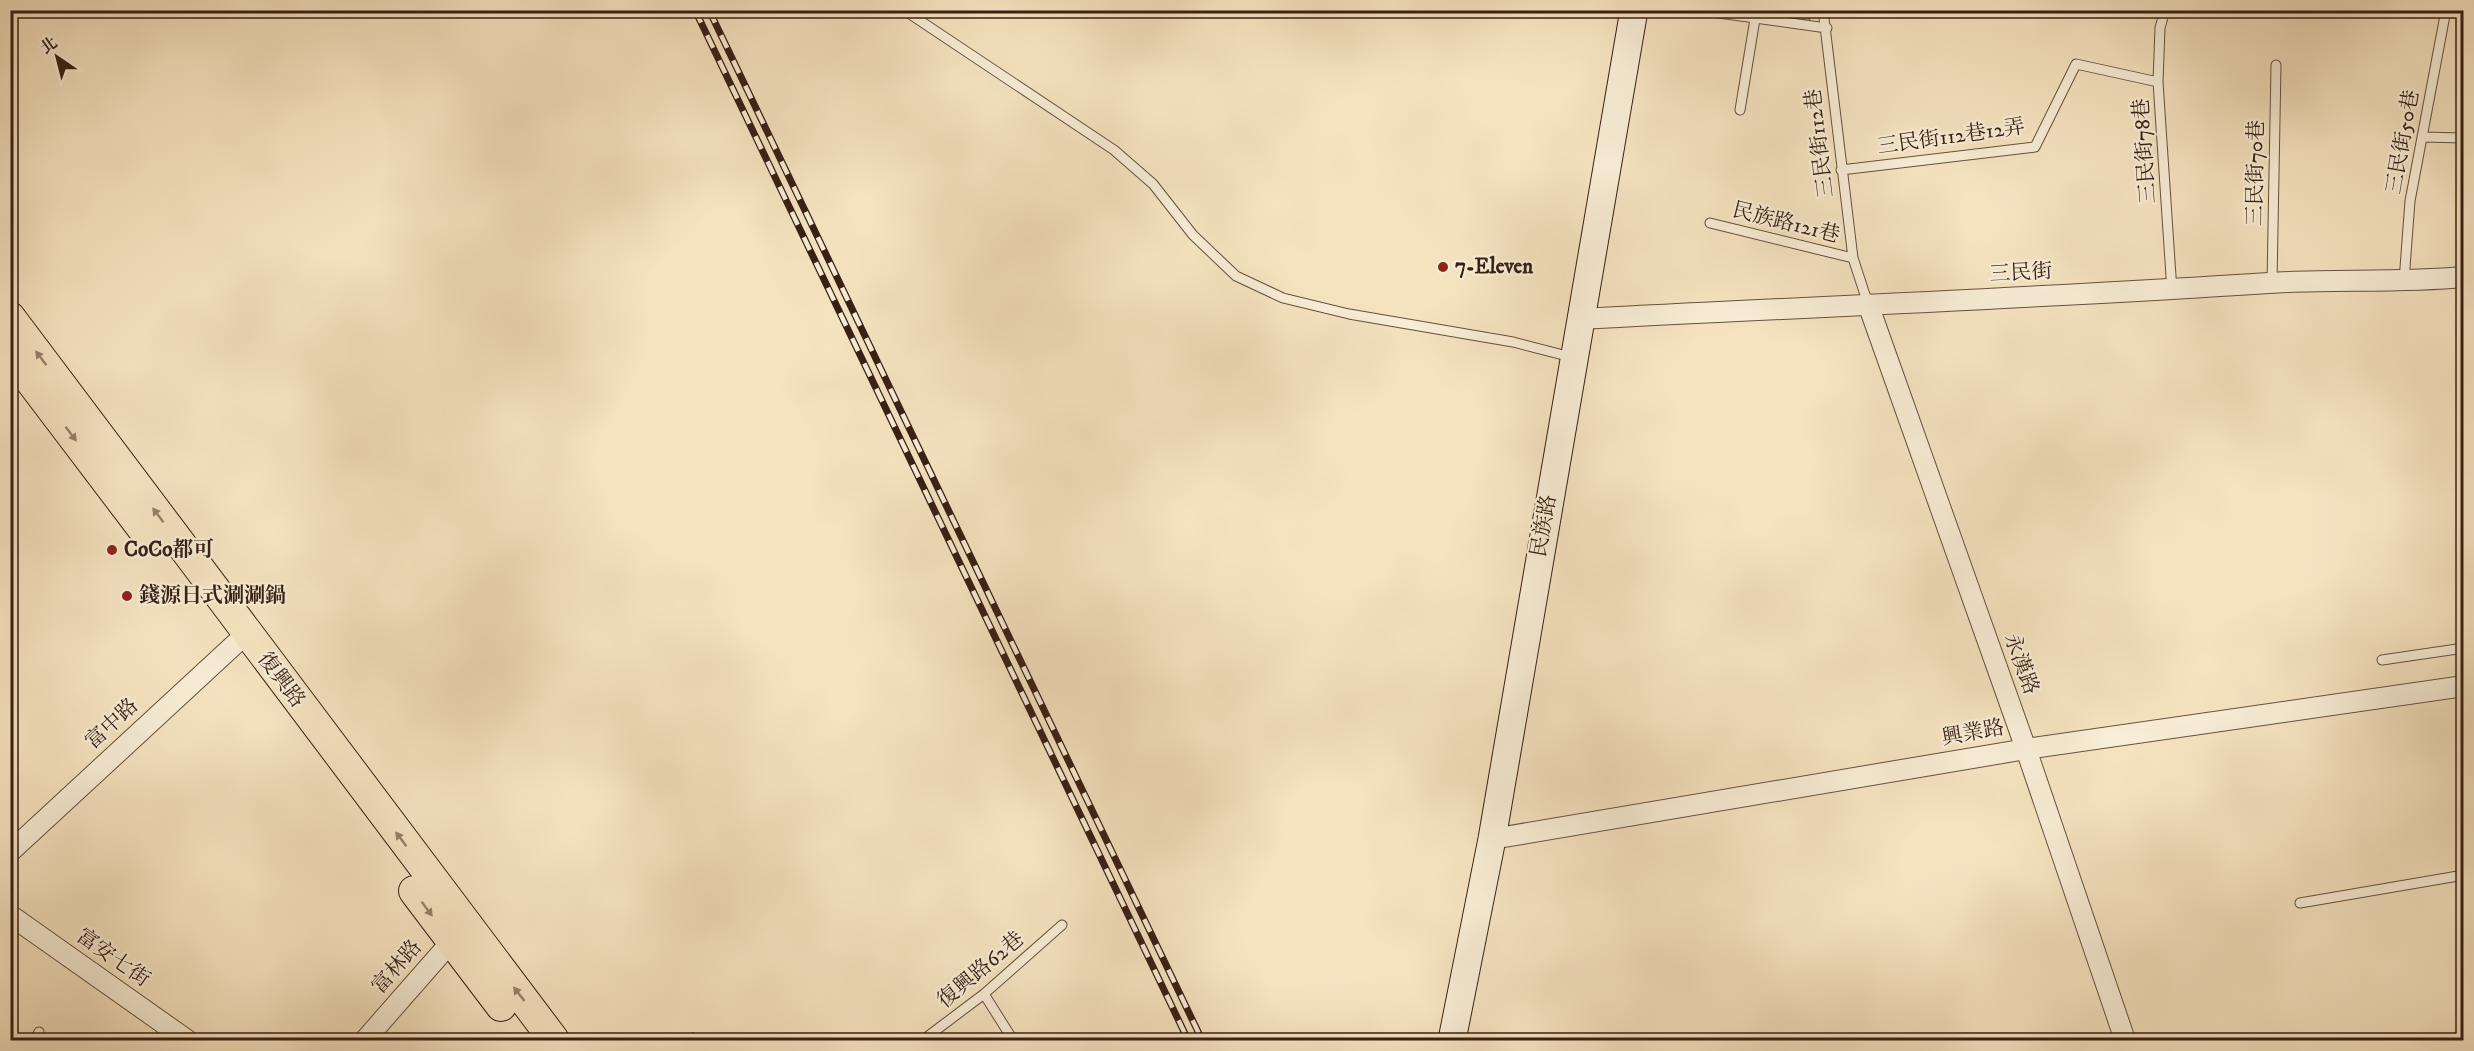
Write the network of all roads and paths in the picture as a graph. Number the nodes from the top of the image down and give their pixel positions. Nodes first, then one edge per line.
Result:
1 (904, 10) edge
2 (1634, 10) edge
3 (1697, 10) edge
4 (1823, 10) edge
5 (2165, 10) edge
6 (2445, 10) edge
7 (1755, 19) junction
8 (1827, 28) junction
9 (2276, 65) dead end
10 (2158, 82) junction
11 (1740, 110) dead end
12 (2422, 137) junction
13 (2463, 138) edge
14 (1841, 170) junction
15 (1710, 223) dead end
16 (1853, 258) junction
17 (2463, 277) edge
18 (2403, 282) junction
19 (2272, 283) junction
20 (2172, 291) junction
21 (1868, 304) junction
22 (10, 317) edge
23 (1580, 319) junction
24 (10, 354) edge
25 (1574, 358) junction
26 (239, 640) junction
27 (2463, 648) edge
28 (2382, 660) dead end
29 (2463, 686) edge
30 (2026, 749) junction
31 (1492, 839) junction
32 (10, 852) edge
33 (2463, 874) edge
34 (2300, 903) dead end
35 (10, 915) edge
36 (1062, 925) dead end
37 (459, 933) junction
38 (984, 994) junction
39 (188, 1041) edge
40 (365, 1041) edge
41 (528, 1041) edge
42 (554, 1041) edge
43 (923, 1041) edge
44 (1013, 1041) edge
45 (1452, 1041) edge
46 (2125, 1041) edge

1 - 25 lane
2 - 23 street, 民族路
3 - 7 lane
4 - 8 lane, 三民街112巷
5 - 10 lane, 三民街78巷
6 - 12 lane, 三民街50巷
7 - 8 lane
7 - 11 lane
8 - 14 lane, 三民街112巷
9 - 19 lane, 三民街70巷
10 - 14 lane, 三民街112巷12弄
10 - 20 lane, 三民街78巷
12 - 13 lane
12 - 18 lane, 三民街50巷
14 - 16 lane, 三民街112巷
15 - 16 lane, 民族路121巷
16 - 21 lane, 三民街112巷
17 - 18 street, 三民街
18 - 19 street, 三民街
19 - 20 street, 三民街
20 - 21 street, 三民街
21 - 23 street, 三民街
21 - 30 street, 永漢路
26 -> 22 main road, 復興路
23 - 25 street, 民族路
24 -> 26 main road, 復興路
25 - 31 street, 民族路
26 - 32 street, 富中路
26 - 37 main road, 復興路
27 - 28 lane
29 - 30 street, 興業路
30 - 31 street, 興業路
30 - 46 street, 永漢路
31 - 45 street, 民族路
33 - 34 lane
35 - 39 street, 富安七街
36 - 38 lane, 復興路62巷
37 - 40 street, 富林路
37 - 41 main road, 復興路
42 -> 37 main road, 復興路
38 - 43 lane, 復興路62巷
38 - 44 lane

